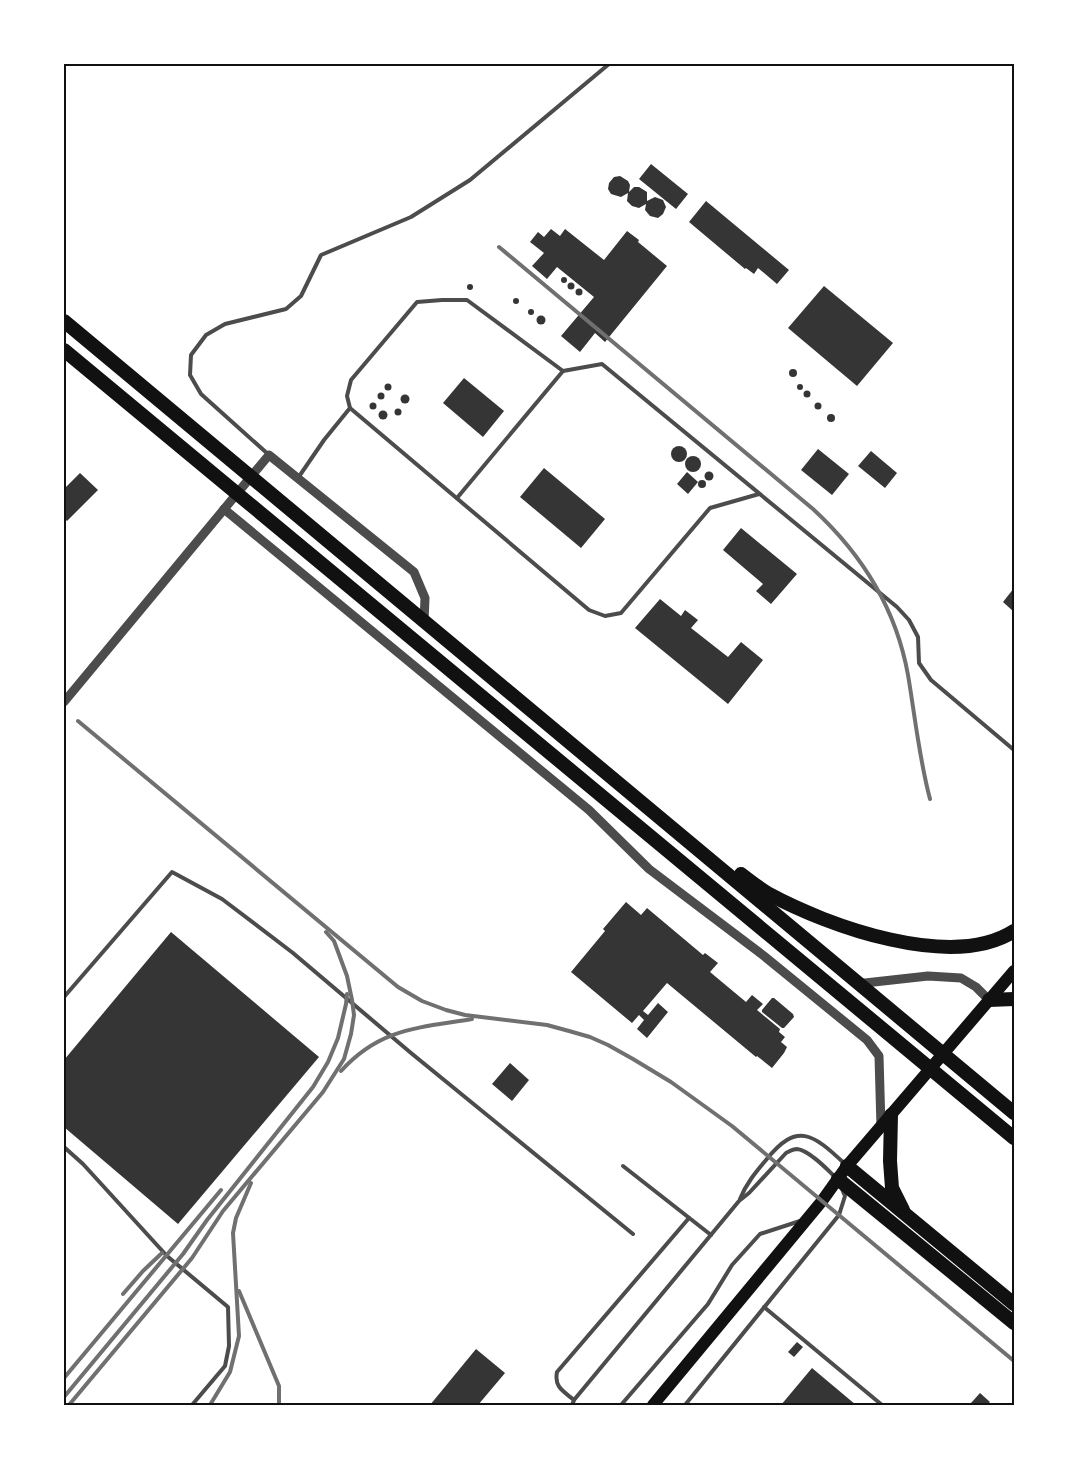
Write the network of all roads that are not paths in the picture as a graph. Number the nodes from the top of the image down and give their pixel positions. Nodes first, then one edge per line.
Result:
1 (609, 64) edge
2 (64, 321) edge
3 (64, 350) edge
4 (563, 370) junction
5 (350, 408) junction
6 (269, 455) junction
7 (298, 478) junction
8 (759, 494) junction
9 (458, 498) junction
10 (224, 509) junction
11 (64, 702) edge
12 (1014, 750) edge
13 (689, 842) junction
14 (1014, 931) edge
15 (1014, 971) edge
16 (64, 998) edge
17 (989, 1000) junction
18 (1014, 1000) edge
19 (1014, 1113) edge
20 (891, 1115) junction
21 (881, 1127) junction
22 (1014, 1138) edge
23 (64, 1147) edge
24 (623, 1166) dead end
25 (847, 1166) junction
26 (838, 1179) junction
27 (739, 1201) junction
28 (903, 1211) junction
29 (689, 1218) junction
30 (807, 1219) junction
31 (633, 1234) dead end
32 (712, 1235) junction
33 (1014, 1304) edge
34 (764, 1307) junction
35 (1014, 1322) edge
36 (573, 1403) edge
37 (195, 1404) edge
38 (621, 1405) edge
39 (653, 1405) edge
40 (685, 1405) edge
41 (882, 1405) edge

1 - 6 lane
2 - 13 highway
3 - 22 highway
4 - 5 lane
4 - 8 lane
4 - 9 lane
5 - 7 lane
5 - 9 lane
6 - 7 street
6 - 10 street
7 - 17 street
8 - 9 lane
8 - 12 lane
10 - 11 street
10 - 21 street
13 - 14 highway
13 - 19 highway
15 - 17 main road
16 - 31 lane
17 - 18 highway
17 - 20 main road
20 - 21 main road
20 - 28 highway
21 - 25 main road
23 - 37 lane
24 - 29 lane
25 - 26 main road
25 - 27 lane
25 - 28 highway
26 - 27 lane
26 - 30 main road
26 - 34 lane
26 - 35 highway
27 - 32 lane
28 - 33 highway
29 - 32 lane
29 - 36 lane
30 - 38 lane
30 - 39 main road
32 - 36 lane
34 - 40 lane
34 - 41 lane

